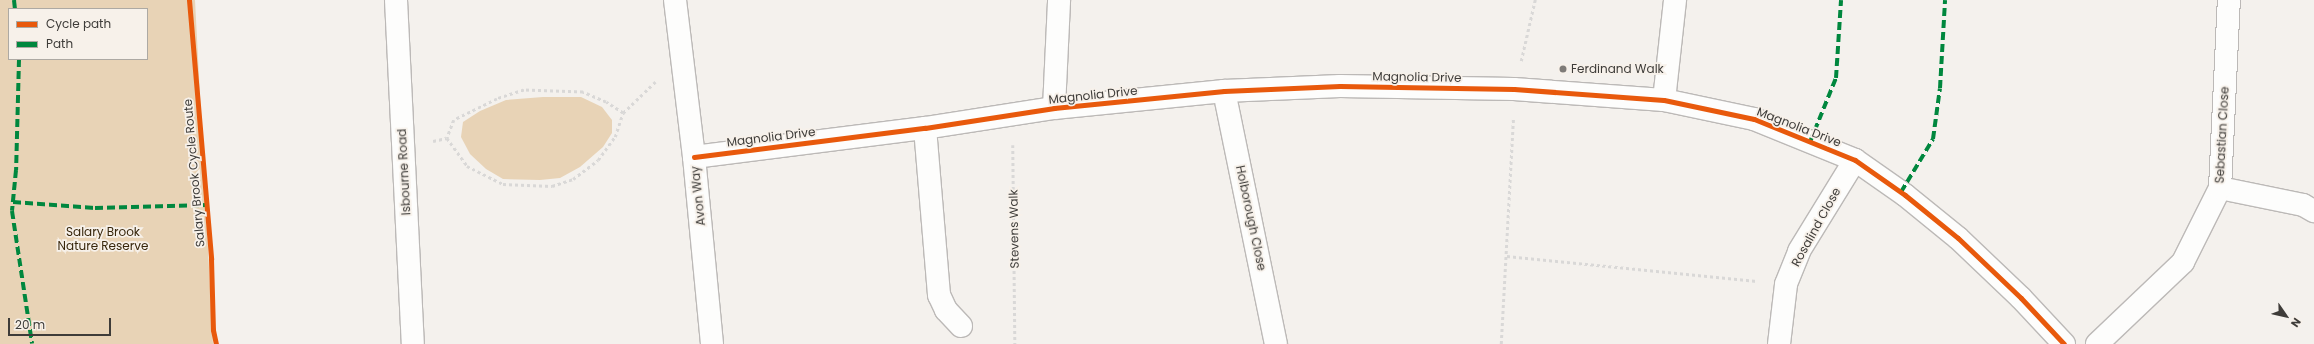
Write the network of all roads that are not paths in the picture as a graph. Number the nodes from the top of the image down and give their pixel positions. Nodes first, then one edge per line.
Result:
1 (396, 0) edge
2 (675, 0) edge
3 (1059, 0) edge
4 (1675, 0) edge
5 (2229, 0) edge
6 (1224, 91) junction
7 (1664, 100) junction
8 (1054, 108) junction
9 (925, 128) junction
10 (694, 156) junction
11 (1854, 160) junction
12 (2220, 188) junction
13 (2314, 211) edge
14 (961, 326) dead end
15 (412, 344) edge
16 (712, 344) edge
17 (1276, 344) edge
18 (1779, 344) edge
19 (2064, 344) edge
20 (2097, 344) edge

1 - 15 street, Isbourne Road
2 - 10 street, Avon Way
3 - 8 street
4 - 7 street
5 - 12 street, Sebastian Close
6 - 7 street, Magnolia Drive
6 - 8 street, Magnolia Drive
6 - 17 street, Holborough Close
7 - 11 street, Magnolia Drive
8 - 9 street, Magnolia Drive
9 - 10 street, Magnolia Drive
9 - 14 street
10 - 16 street, Avon Way
11 - 18 street, Rosalind Close
11 - 19 street, Magnolia Drive
12 - 13 street
12 - 20 street, Sebastian Close

